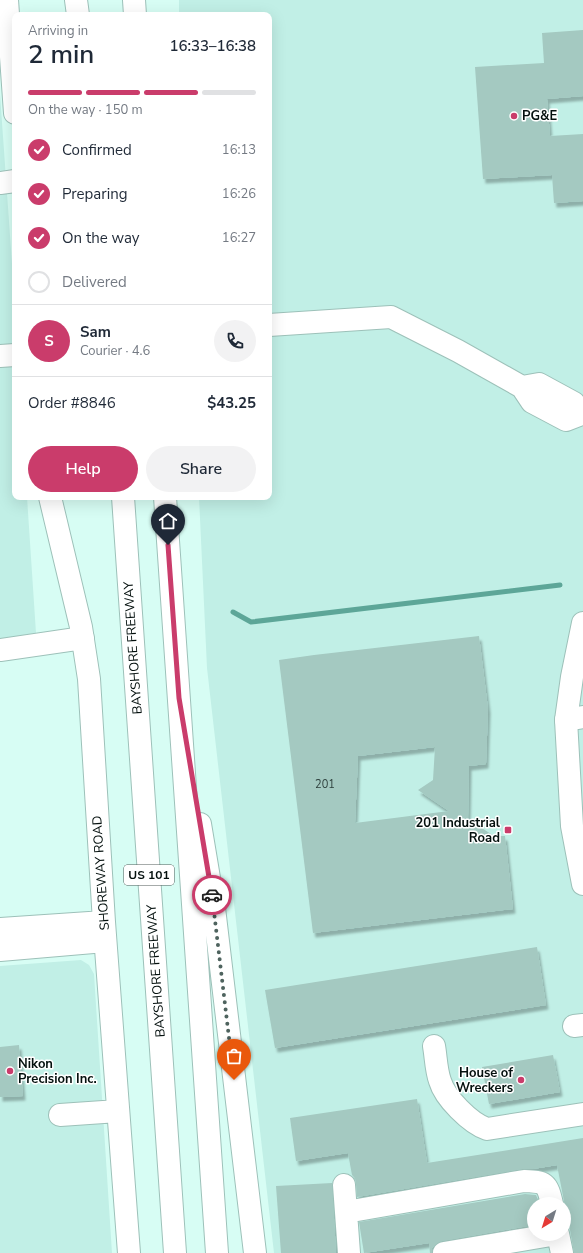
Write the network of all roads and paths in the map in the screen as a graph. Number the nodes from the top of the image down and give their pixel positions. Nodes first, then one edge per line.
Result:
1 (76, 0) edge
2 (88, 0) edge
3 (134, 0) edge
4 (5, 2) edge
5 (78, 12) edge
6 (89, 12) edge
7 (135, 12) edge
8 (6, 54) edge
9 (12, 93) edge
10 (12, 181) edge
11 (0, 183) edge
12 (272, 325) edge
13 (12, 355) edge
14 (0, 356) edge
15 (581, 416) edge
16 (51, 500) edge
17 (123, 500) edge
18 (165, 500) edge
19 (583, 623) edge
20 (82, 638) junction
21 (0, 650) edge
22 (179, 698) junction
23 (575, 719) edge
24 (577, 813) edge
25 (583, 884) edge
26 (0, 929) edge
27 (104, 932) junction
28 (0, 950) edge
29 (434, 1046) dead end
30 (118, 1111) junction
31 (583, 1114) edge
32 (60, 1115) dead end
33 (344, 1185) dead end
34 (551, 1197) edge
35 (346, 1212) junction
36 (527, 1239) edge
37 (559, 1241) edge
38 (129, 1253) edge
39 (175, 1253) edge
40 (217, 1253) edge
41 (255, 1253) edge
42 (349, 1253) edge
43 (444, 1253) edge
44 (562, 1253) edge

1 - 5 main road
2 - 6 main road
3 - 7 main road
4 - 8 main road
8 - 9 main road
10 - 11 main road
12 - 15 main road
13 - 14 main road
16 - 20 main road, SHOREWAY ROAD
17 - 39 main road, BAYSHORE FREEWAY / US 101
18 - 22 main road, US 101
19 - 23 main road
20 - 21 main road
20 - 27 main road, SHOREWAY ROAD
22 - 40 main road, US 101
22 - 41 main road
23 - 24 main road
24 - 25 main road
26 - 27 main road
27 - 28 main road
27 - 30 main road, SHOREWAY ROAD
29 - 31 main road
30 - 32 main road
30 - 38 main road, SHOREWAY ROAD
33 - 35 main road
34 - 35 main road
35 - 42 main road
36 - 43 main road
37 - 44 main road

